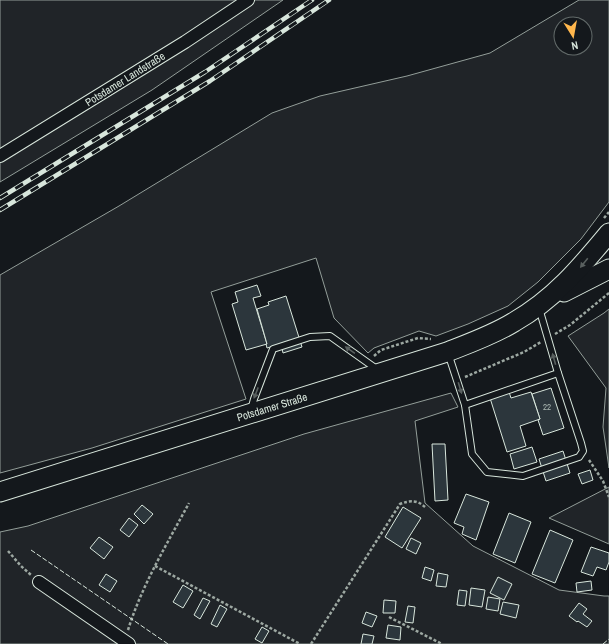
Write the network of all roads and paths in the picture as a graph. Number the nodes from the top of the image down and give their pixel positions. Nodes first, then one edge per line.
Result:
1 (248, 0) edge
2 (0, 156) edge
3 (609, 212) edge
4 (605, 227) edge
5 (609, 269) edge
6 (609, 294) edge
7 (538, 306) junction
8 (548, 338) junction
9 (442, 346) junction
10 (374, 367) junction
11 (558, 373) junction
12 (458, 381) junction
13 (465, 405) junction
14 (250, 414) junction
15 (583, 451) junction
16 (0, 492) edge
17 (609, 497) edge
18 (189, 503) dead end
19 (425, 508) dead end
20 (8, 551) dead end
21 (21, 566) dead end
22 (155, 566) junction
23 (39, 582) dead end
24 (389, 617) dead end
25 (131, 620) dead end
26 (129, 644) edge
27 (300, 644) edge
28 (311, 644) edge
29 (442, 644) edge

1 - 2 street, Potsdamer Landstraße
3 - 4 path
4 -> 7 main road, Potsdamer Straße
5 - 7 main road, Potsdamer Straße
6 - 8 path
7 - 8 lane
7 - 9 main road, Potsdamer Straße
11 -> 8 lane
8 - 12 path
9 - 10 main road, Potsdamer Straße
9 - 10 path
9 - 12 lane
10 - 14 main road, Potsdamer Straße
10 -> 14 lane
11 - 13 lane
11 - 15 lane
12 -> 13 lane
13 - 15 lane
14 - 16 main road, Potsdamer Straße
15 - 17 path
18 - 22 path
19 - 28 path
20 - 21 path
22 - 25 path
22 - 27 path
23 - 26 street
24 - 29 path

